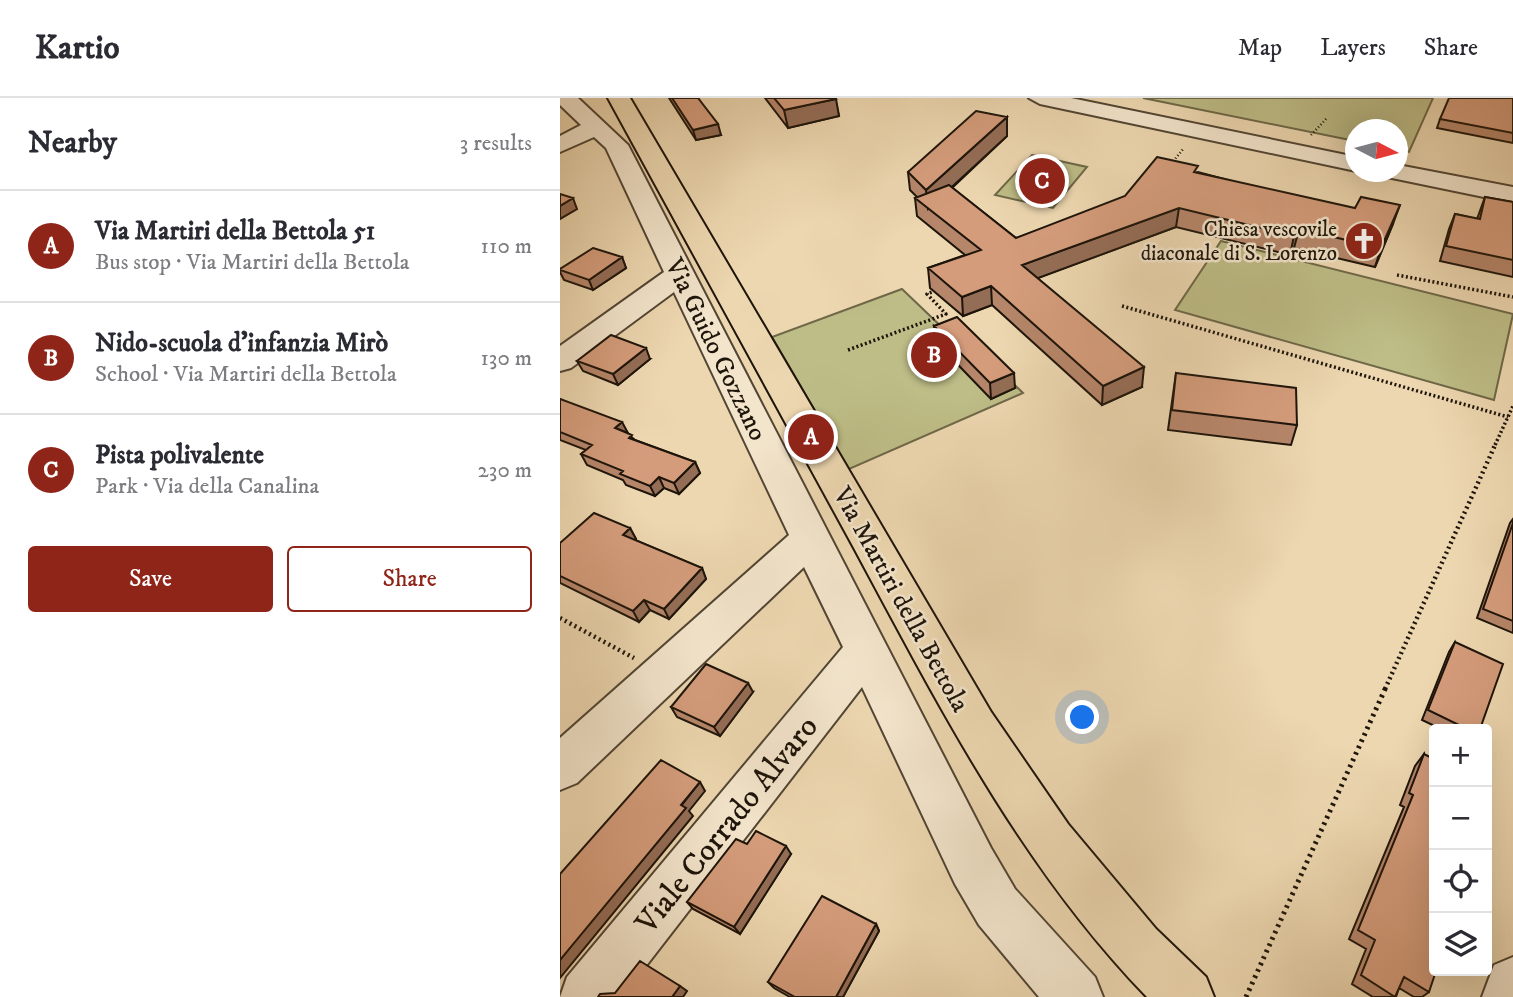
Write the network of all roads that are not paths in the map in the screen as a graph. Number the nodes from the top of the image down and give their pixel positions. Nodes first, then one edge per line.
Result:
1 (565, 98) edge
2 (619, 98) edge
3 (1053, 100) edge
4 (594, 127) junction
5 (560, 145) edge
6 (1345, 162) edge
7 (1408, 170) edge
8 (1513, 195) edge
9 (681, 273) junction
10 (560, 361) edge
11 (810, 539) junction
12 (865, 651) junction
13 (560, 768) edge
14 (1513, 985) edge
15 (587, 997) edge
16 (1075, 997) edge
17 (1186, 997) edge
18 (1510, 997) edge

1 - 4 street, Via Guido Gozzano
2 - 17 main road, Via Martiri della Bettola
3 - 6 street
4 - 5 street
4 - 9 street, Via Guido Gozzano
7 - 8 street
9 - 10 street
9 - 11 street, Via Guido Gozzano
11 - 12 street
11 - 13 street
12 - 15 street, Viale Corrado Alvaro
12 - 16 street
14 - 18 street

